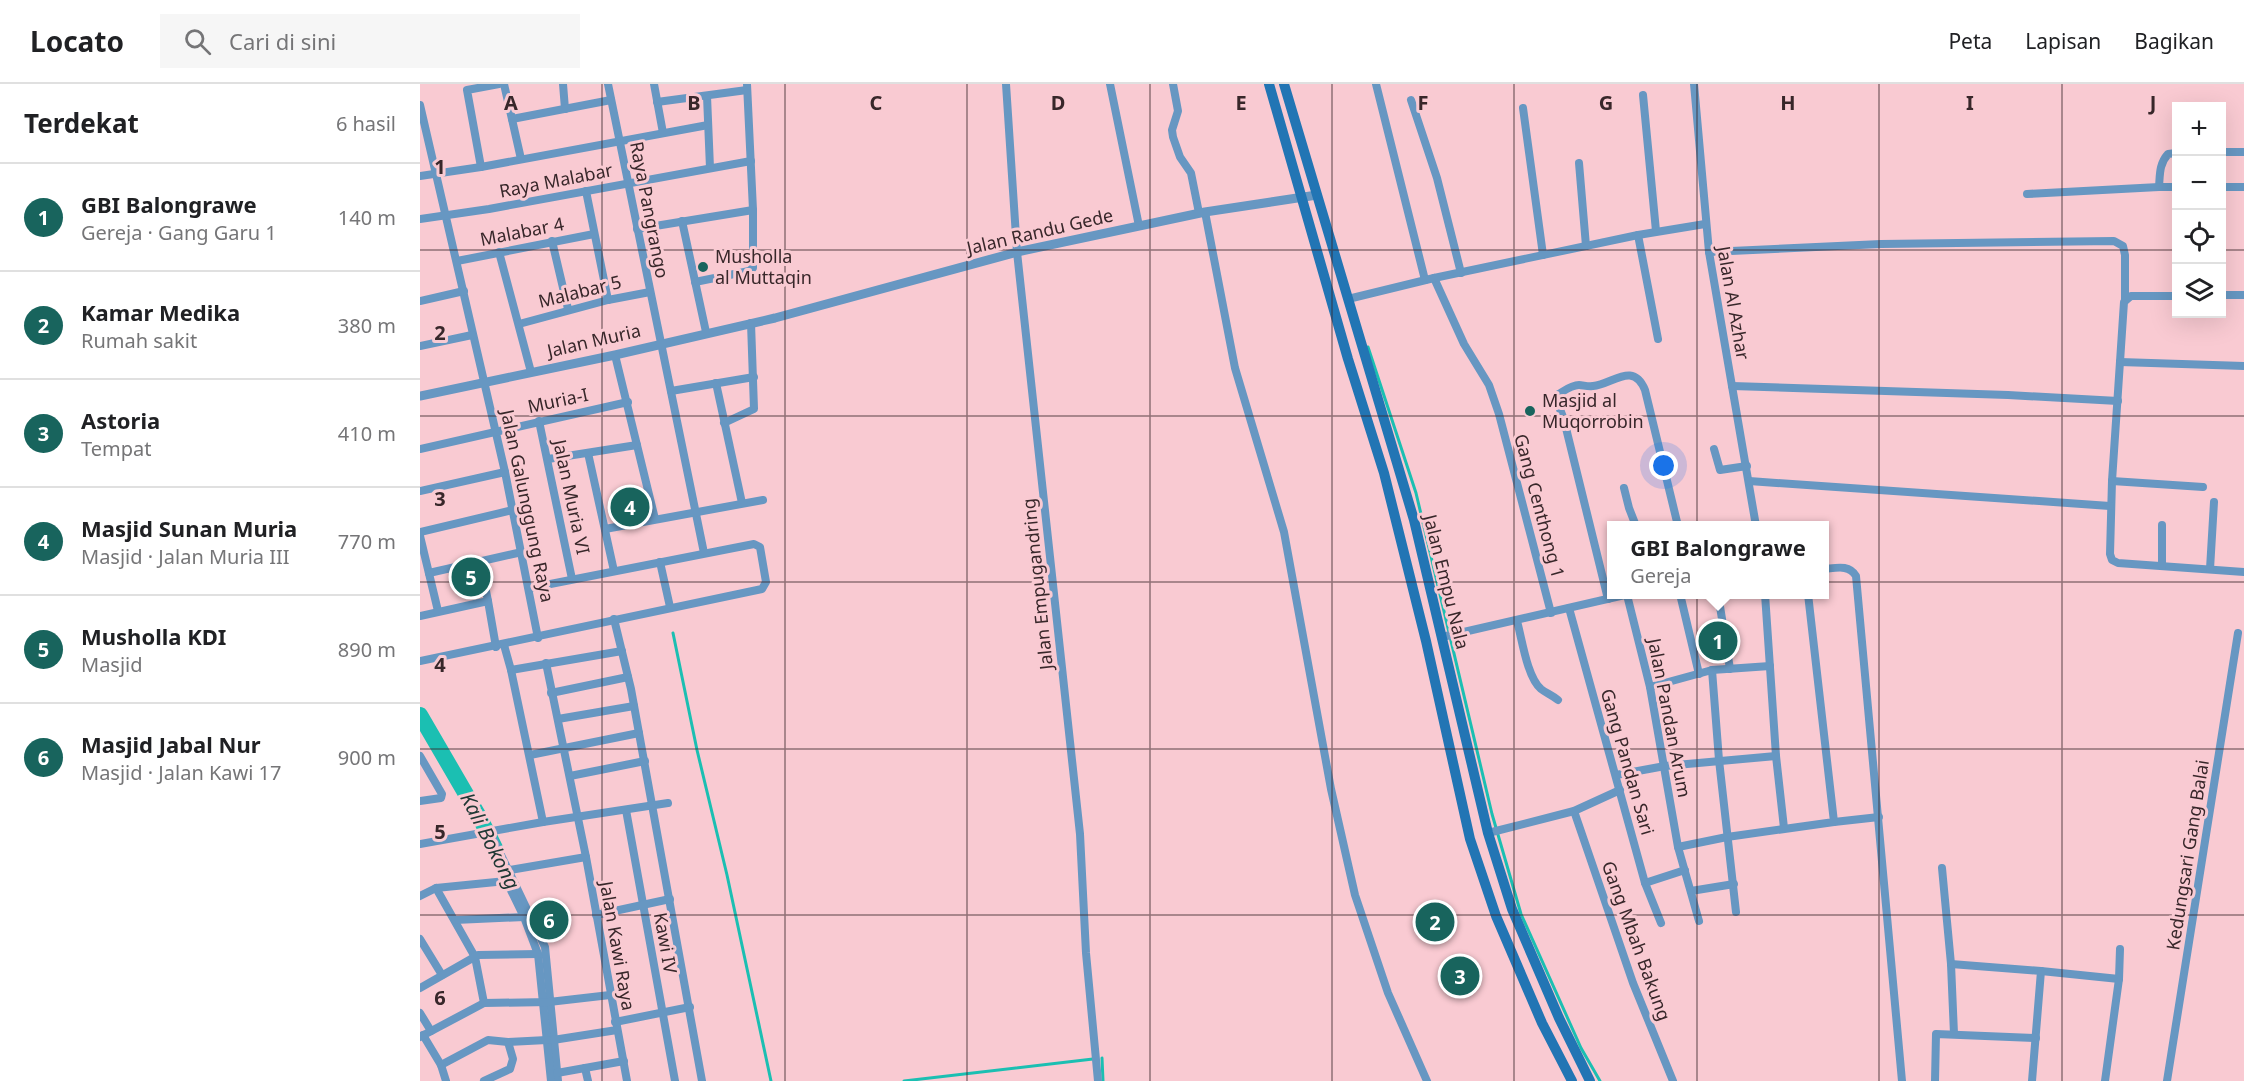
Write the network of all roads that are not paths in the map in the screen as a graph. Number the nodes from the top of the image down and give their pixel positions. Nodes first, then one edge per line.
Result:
1 (499, 84) edge
2 (504, 84) edge
3 (563, 84) edge
4 (608, 84) edge
5 (654, 84) edge
6 (1006, 84) edge
7 (1110, 84) edge
8 (1173, 84) edge
9 (1269, 84) edge
10 (1284, 84) edge
11 (1376, 84) edge
12 (1694, 84) edge
13 (747, 87) edge
14 (1642, 95) dead end
15 (707, 96) junction
16 (611, 100) junction
17 (1411, 100) dead end
18 (657, 102) junction
19 (420, 105) edge
20 (1523, 108) dead end
21 (565, 109) junction
22 (512, 119) junction
23 (708, 125) junction
24 (663, 133) junction
25 (620, 141) junction
26 (2244, 152) edge
27 (2226, 153) edge
28 (2172, 154) edge
29 (521, 159) junction
30 (751, 161) junction
31 (1579, 163) dead end
32 (481, 167) junction
33 (710, 168) junction
34 (435, 173) junction
35 (420, 176) edge
36 (628, 183) junction
37 (2159, 187) junction
38 (2172, 187) edge
39 (2226, 187) edge
40 (2244, 187) edge
41 (586, 191) junction
42 (2027, 194) dead end
43 (1317, 195) junction
44 (1301, 198) junction
45 (753, 210) junction
46 (1202, 212) junction
47 (445, 216) junction
48 (420, 219) edge
49 (682, 221) junction
50 (1705, 224) junction
51 (1139, 226) junction
52 (637, 229) junction
53 (1656, 231) junction
54 (594, 234) junction
55 (1638, 235) junction
56 (552, 242) junction
57 (1586, 246) junction
58 (1021, 251) junction
59 (499, 252) junction
60 (1709, 252) junction
61 (1543, 255) junction
62 (457, 261) junction
63 (1461, 273) junction
64 (1430, 279) junction
65 (695, 282) junction
66 (464, 291) junction
67 (650, 292) junction
68 (2244, 295) edge
69 (2172, 296) edge
70 (2226, 296) edge
71 (1352, 298) junction
72 (2125, 298) junction
73 (420, 299) edge
74 (608, 300) junction
75 (568, 309) junction
76 (775, 318) joint
77 (751, 323) junction
78 (519, 324) junction
79 (706, 332) junction
80 (472, 335) junction
81 (1658, 339) dead end
82 (660, 343) junction
83 (420, 346) edge
84 (615, 355) junction
85 (2120, 362) junction
86 (2244, 366) edge
87 (531, 372) junction
88 (754, 377) junction
89 (484, 381) junction
90 (716, 383) junction
91 (1732, 386) junction
92 (670, 391) junction
93 (420, 396) edge
94 (2118, 401) junction
95 (628, 402) junction
96 (539, 421) junction
97 (724, 423) junction
98 (495, 431) junction
99 (638, 445) junction
100 (420, 449) edge
101 (1714, 449) dead end
102 (588, 453) junction
103 (548, 459) junction
104 (1747, 466) junction
105 (505, 472) junction
106 (1749, 481) junction
107 (2112, 482) junction
108 (2203, 487) dead end
109 (1624, 488) dead end
110 (420, 491) edge
111 (763, 500) dead end
112 (2214, 502) dead end
113 (742, 503) junction
114 (2110, 506) junction
115 (513, 510) junction
116 (695, 512) junction
117 (655, 519) junction
118 (1634, 521) edge
119 (1677, 521) edge
120 (1755, 521) edge
121 (2162, 525) dead end
122 (605, 529) junction
123 (420, 534) edge
124 (522, 552) junction
125 (704, 553) junction
126 (480, 561) junction
127 (660, 562) junction
128 (2162, 566) junction
129 (1829, 569) edge
130 (2210, 569) junction
131 (614, 571) junction
132 (2244, 572) edge
133 (429, 573) junction
134 (572, 579) junction
135 (530, 588) junction
136 (1607, 595) edge
137 (1608, 599) edge
138 (1629, 599) edge
139 (1681, 599) edge
140 (1719, 599) edge
141 (1765, 599) edge
142 (1809, 599) edge
143 (488, 601) junction
144 (670, 608) junction
145 (1569, 608) junction
146 (438, 611) junction
147 (1551, 613) junction
148 (420, 616) edge
149 (614, 619) junction
150 (1517, 621) junction
151 (2238, 633) dead end
152 (1447, 636) junction
153 (538, 638) junction
154 (500, 646) junction
155 (622, 651) junction
156 (420, 661) edge
157 (546, 663) junction
158 (1770, 666) junction
159 (1730, 669) junction
160 (512, 670) junction
161 (1712, 670) junction
162 (1700, 674) junction
163 (628, 677) junction
164 (1650, 687) junction
165 (551, 693) junction
166 (1558, 700) dead end
167 (634, 706) junction
168 (558, 719) junction
169 (639, 733) junction
170 (564, 748) junction
171 (530, 755) junction
172 (420, 756) edge
173 (1776, 756) junction
174 (1719, 760) junction
175 (645, 761) junction
176 (1665, 766) junction
177 (1616, 775) junction
178 (570, 776) junction
179 (1620, 790) junction
180 (420, 801) edge
181 (668, 803) dead end
182 (652, 806) junction
183 (626, 810) junction
184 (1574, 811) junction
185 (577, 817) junction
186 (1879, 817) junction
187 (543, 822) junction
188 (1834, 822) junction
189 (1784, 828) junction
190 (1493, 831) junction
191 (487, 832) junction
192 (1727, 837) junction
193 (421, 840) edge
194 (1678, 847) junction
195 (586, 857) junction
196 (1942, 868) dead end
197 (510, 870) junction
198 (1685, 870) junction
199 (506, 881) junction
200 (1646, 883) junction
201 (1734, 884) junction
202 (436, 888) junction
203 (1691, 891) junction
204 (420, 896) edge
205 (670, 899) junction
206 (643, 905) junction
207 (1736, 912) dead end
208 (596, 915) junction
209 (524, 917) junction
210 (455, 920) junction
211 (1699, 921) dead end
212 (1661, 923) dead end
213 (420, 939) edge
214 (2120, 949) dead end
215 (538, 954) junction
216 (475, 957) junction
217 (1951, 964) junction
218 (2040, 971) junction
219 (442, 975) junction
220 (2119, 979) junction
221 (420, 988) edge
222 (610, 995) junction
223 (547, 1002) junction
224 (484, 1003) junction
225 (690, 1007) junction
226 (663, 1012) junction
227 (420, 1013) edge
228 (616, 1026) junction
229 (425, 1034) edge
230 (1954, 1034) junction
231 (2036, 1038) junction
232 (550, 1040) junction
233 (508, 1042) junction
234 (624, 1061) junction
235 (441, 1065) junction
236 (585, 1068) junction
237 (557, 1077) edge
238 (446, 1081) edge
239 (484, 1081) edge
240 (551, 1081) edge
241 (588, 1081) edge
242 (627, 1081) edge
243 (675, 1081) edge
244 (702, 1081) edge
245 (1098, 1081) edge
246 (1427, 1081) edge
247 (1572, 1081) edge
248 (1590, 1081) edge
249 (1673, 1081) edge
250 (1902, 1081) edge
251 (1935, 1081) edge
252 (2032, 1081) edge
253 (2105, 1081) edge
254 (2167, 1081) edge

1 - 32 street
2 - 22 street
3 - 21 street
4 - 16 street, Raya Pangrango
5 - 18 street
6 - 58 street, Jalan Empugandring
7 - 51 street
8 - 46 street
9 - 44 main road, Jalan Empu Nala
10 - 43 main road, Jalan Empu Nala
11 - 64 street, Gang Centhong 1
12 - 50 street, Jalan Al Azhar
13 - 15 street
13 - 30 street
14 - 53 street
15 - 18 street
15 - 23 street
16 - 21 street
16 - 25 street, Raya Pangrango
17 - 63 street
18 - 24 street
19 - 34 street, Jalan Galunggung Raya
20 - 61 street
21 - 22 street
22 - 29 street
23 - 24 street
23 - 33 street
24 - 25 street
25 - 29 street
25 - 36 street, Raya Pangrango
26 - 27 street
28 - 37 street
29 - 32 street
30 - 33 street, Raya Malabar
30 - 45 street
31 - 57 street
32 - 34 street
33 - 36 street, Raya Malabar
34 - 35 street
34 - 47 street, Jalan Galunggung Raya
36 - 41 street, Raya Malabar
36 - 52 street, Raya Pangrango
37 - 38 street
37 - 42 street
39 - 40 street
41 - 47 street, Raya Malabar
41 - 54 street
43 - 44 street, Jalan Randu Gede
43 - 71 main road, Jalan Empu Nala
44 - 46 street, Jalan Randu Gede
44 - 247 main road, Jalan Empu Nala
45 - 49 street
45 - 65 street
46 - 51 street, Jalan Randu Gede
46 - 246 street
47 - 48 street, Raya Malabar
47 - 62 street, Jalan Galunggung Raya
49 - 52 street
49 - 65 street
50 - 53 street
50 - 60 street, Jalan Al Azhar
51 - 58 street, Jalan Randu Gede
52 - 67 street, Raya Pangrango
53 - 55 street
54 - 56 street, Malabar 4
54 - 74 street
55 - 57 street
55 - 81 street
56 - 59 street, Malabar 4
56 - 75 street
57 - 61 street
58 - 76 street, Jalan Randu Gede
58 - 245 street, Jalan Empugandring
59 - 62 street, Malabar 4
59 - 78 street
60 - 72 street
60 - 91 street, Jalan Al Azhar
61 - 63 street
62 - 66 street, Jalan Galunggung Raya
63 - 64 street
64 - 71 street
64 - 147 street, Gang Centhong 1
65 - 79 street
66 - 73 street
66 - 80 street, Jalan Galunggung Raya
67 - 74 street, Malabar 5
67 - 82 street, Raya Pangrango
68 - 70 street
69 - 72 street
71 - 152 main road, Jalan Empu Nala
72 - 85 street
74 - 75 street, Malabar 5
75 - 78 street, Malabar 5
76 - 77 street, Jalan Muria
77 - 79 street, Jalan Muria
77 - 88 street
78 - 87 street
79 - 82 street, Jalan Muria
80 - 83 street
80 - 89 street, Jalan Galunggung Raya
82 - 84 street, Jalan Muria
82 - 92 street, Raya Pangrango
84 - 87 street, Jalan Muria
84 - 95 street
85 - 86 street
85 - 94 street
87 - 89 street, Jalan Muria
88 - 90 street
88 - 97 street
89 - 93 street, Jalan Muria
89 - 98 street, Jalan Galunggung Raya
90 - 92 street
90 - 97 street
91 - 94 street
91 - 104 street, Jalan Al Azhar
92 - 116 street, Raya Pangrango
94 - 107 street
95 - 96 street, Muria-I
95 - 99 street
96 - 98 street, Muria-I
96 - 103 street, Jalan Muria VI
97 - 113 street
98 - 100 street, Muria-I
98 - 105 street, Jalan Galunggung Raya
99 - 102 street
99 - 117 street
101 - 104 street
102 - 103 street
102 - 122 street
103 - 134 street, Jalan Muria VI
104 - 106 street, Jalan Al Azhar
105 - 110 street
105 - 115 street, Jalan Galunggung Raya
106 - 114 street
106 - 120 street, Jalan Al Azhar
107 - 108 street
107 - 114 street
109 - 118 street
111 - 113 street
112 - 130 street
113 - 116 street
114 - 128 street
115 - 123 street
115 - 124 street, Jalan Galunggung Raya
116 - 117 street
116 - 125 street, Raya Pangrango
117 - 122 street
119 - 136 street
121 - 128 street
122 - 131 street
123 - 133 street
124 - 126 street
124 - 135 street, Jalan Galunggung Raya
125 - 127 street
125 - 144 street
126 - 133 street
126 - 143 street
127 - 131 street
127 - 144 street
128 - 130 street
129 - 186 street
130 - 132 street
131 - 134 street
133 - 146 street
134 - 135 street
135 - 153 street, Jalan Galunggung Raya
137 - 145 street
138 - 164 street, Jalan Pandan Arum
139 - 162 street
140 - 159 street
141 - 158 street
142 - 188 street
143 - 146 street
143 - 154 street
144 - 149 street
145 - 147 street
145 - 177 street, Gang Pandan Sari
146 - 148 street
147 - 150 street
149 - 153 street
149 - 155 street
150 - 152 street
150 - 166 street
151 - 254 street, Kedungsari Gang Balai
152 - 190 main road, Jalan Empu Nala
153 - 154 street
154 - 156 street
154 - 160 street
155 - 157 street
155 - 163 street
157 - 160 street
157 - 165 street, Jalan Kawi Raya
158 - 159 street
158 - 173 street
159 - 161 street
160 - 171 street
161 - 162 street
161 - 174 street
162 - 164 street
163 - 165 street
163 - 167 street
164 - 176 street, Jalan Pandan Arum
165 - 168 street, Jalan Kawi Raya
167 - 168 street
167 - 169 street
168 - 170 street, Jalan Kawi Raya
169 - 170 street
169 - 175 street
170 - 171 street
170 - 178 street, Jalan Kawi Raya
171 - 187 street
172 - 180 street
173 - 174 street
173 - 189 street
174 - 176 street
174 - 192 street
175 - 178 street
175 - 182 street
176 - 177 street
176 - 194 street, Jalan Pandan Arum
177 - 179 street, Gang Pandan Sari
178 - 185 street, Jalan Kawi Raya
179 - 184 street
179 - 200 street, Gang Pandan Sari
181 - 182 street
182 - 183 street
182 - 205 street
183 - 185 street
183 - 206 street, Kawi IV
184 - 190 street
184 - 249 street, Gang Mbah Bakung
185 - 187 street
185 - 195 street, Jalan Kawi Raya
186 - 188 street
186 - 250 street
187 - 191 street
188 - 189 street
189 - 192 street
190 - 248 main road, Jalan Empu Nala
191 - 193 street
191 - 197 street
191 - 199 street
192 - 194 street
192 - 201 street
194 - 198 street, Jalan Pandan Arum
195 - 197 street
195 - 208 street, Jalan Kawi Raya
196 - 217 street
197 - 223 street
198 - 200 street
198 - 203 street, Jalan Pandan Arum
199 - 202 street
199 - 209 street
200 - 212 street, Gang Pandan Sari
201 - 203 street
201 - 207 street
202 - 204 street
202 - 210 street
203 - 211 street, Jalan Pandan Arum
205 - 206 street
205 - 225 street
206 - 208 street
206 - 226 street, Kawi IV
208 - 222 street, Jalan Kawi Raya
209 - 210 street
209 - 215 street
210 - 216 street
213 - 219 street
214 - 220 street
215 - 216 street
215 - 223 street
216 - 219 street
216 - 224 street
217 - 218 street
217 - 230 street
218 - 220 street
218 - 231 street
219 - 221 street
220 - 253 street
222 - 223 street
222 - 228 street, Jalan Kawi Raya
223 - 224 street
223 - 232 street
224 - 229 street
225 - 226 street
225 - 244 street
226 - 228 street
226 - 243 street, Kawi IV
227 - 229 street
228 - 232 street
228 - 234 street, Jalan Kawi Raya
229 - 235 street
230 - 231 street
230 - 251 street
231 - 252 street
232 - 233 street
232 - 237 street
232 - 240 street
233 - 235 street
233 - 239 street
234 - 236 street
234 - 242 street, Jalan Kawi Raya
235 - 238 street
236 - 237 street
236 - 241 street

